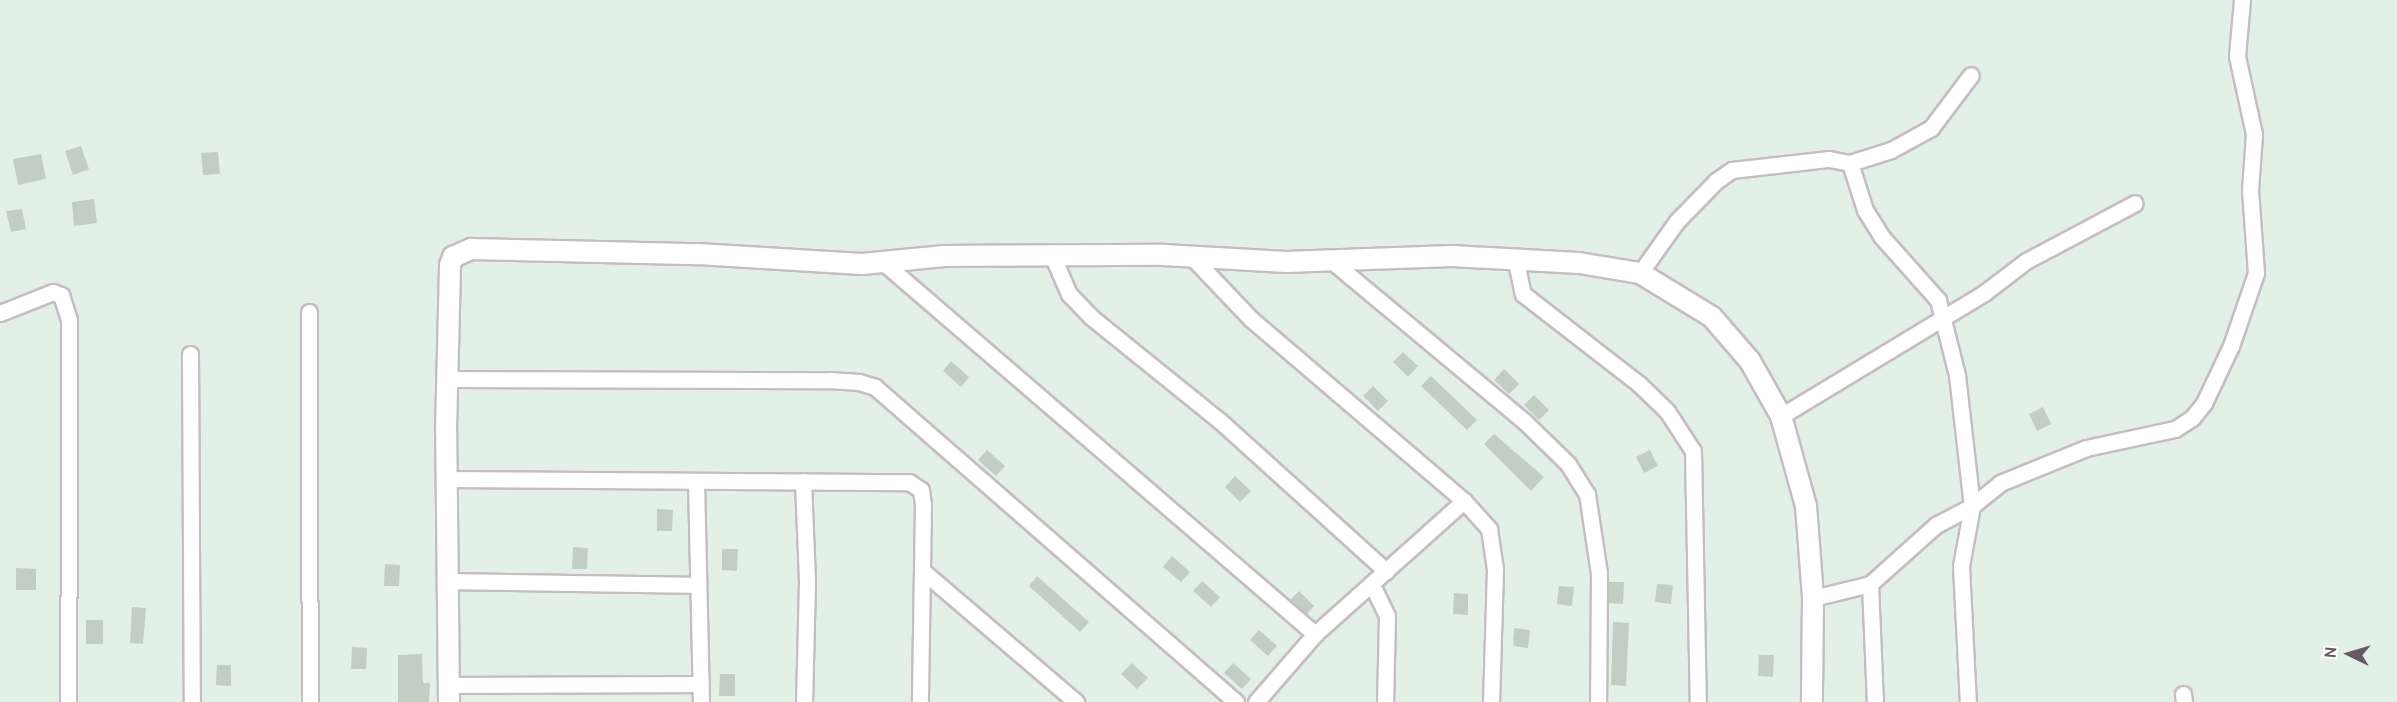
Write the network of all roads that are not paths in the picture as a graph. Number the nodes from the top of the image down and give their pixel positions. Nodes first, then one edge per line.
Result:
1 (2242, 0) edge
2 (1971, 75) dead end
3 (1850, 163) junction
4 (2135, 203) dead end
5 (1052, 255) junction
6 (1191, 256) junction
7 (1333, 261) junction
8 (884, 262) junction
9 (1516, 262) junction
10 (1640, 273) junction
11 (309, 312) dead end
12 (0, 313) edge
13 (1942, 319) junction
14 (190, 354) dead end
15 (448, 379) junction
16 (1781, 416) junction
17 (446, 479) junction
18 (696, 481) junction
19 (803, 481) junction
20 (1464, 501) junction
21 (1972, 506) junction
22 (1386, 571) junction
23 (925, 573) junction
24 (450, 581) junction
25 (1870, 584) junction
26 (698, 585) junction
27 (1372, 585) junction
28 (1813, 598) junction
29 (1315, 634) junction
30 (701, 684) junction
31 (449, 693) edge
32 (68, 702) edge
33 (192, 702) edge
34 (310, 702) edge
35 (701, 702) edge
36 (804, 702) edge
37 (920, 702) edge
38 (1076, 702) edge
39 (1236, 702) edge
40 (1256, 702) edge
41 (1385, 702) edge
42 (1491, 702) edge
43 (1598, 702) edge
44 (1698, 702) edge
45 (1812, 702) edge
46 (1875, 702) edge
47 (1968, 702) edge

1 - 21 street
2 - 3 street
3 - 10 street
3 - 13 street
4 - 13 street
5 - 6 street
5 - 8 street
5 - 22 street
6 - 7 street
6 - 20 street
7 - 9 street
7 - 43 street
8 - 15 street
8 - 29 street
9 - 10 street
9 - 44 street
10 - 16 street
11 - 34 street
12 - 32 street
13 - 16 street
13 - 21 street
14 - 33 street
15 - 17 street
15 - 39 street
16 - 28 street
17 - 18 street
17 - 24 street
18 - 19 street
18 - 26 street
19 - 23 street
19 - 36 street
20 - 22 street
20 - 42 street
21 - 25 street
21 - 47 street
22 - 27 street
23 - 37 street
23 - 38 street
24 - 26 street
24 - 31 street
25 - 28 street
25 - 46 street
26 - 30 street
27 - 29 street
27 - 41 street
28 - 45 street
29 - 40 street
30 - 31 street
30 - 35 street

